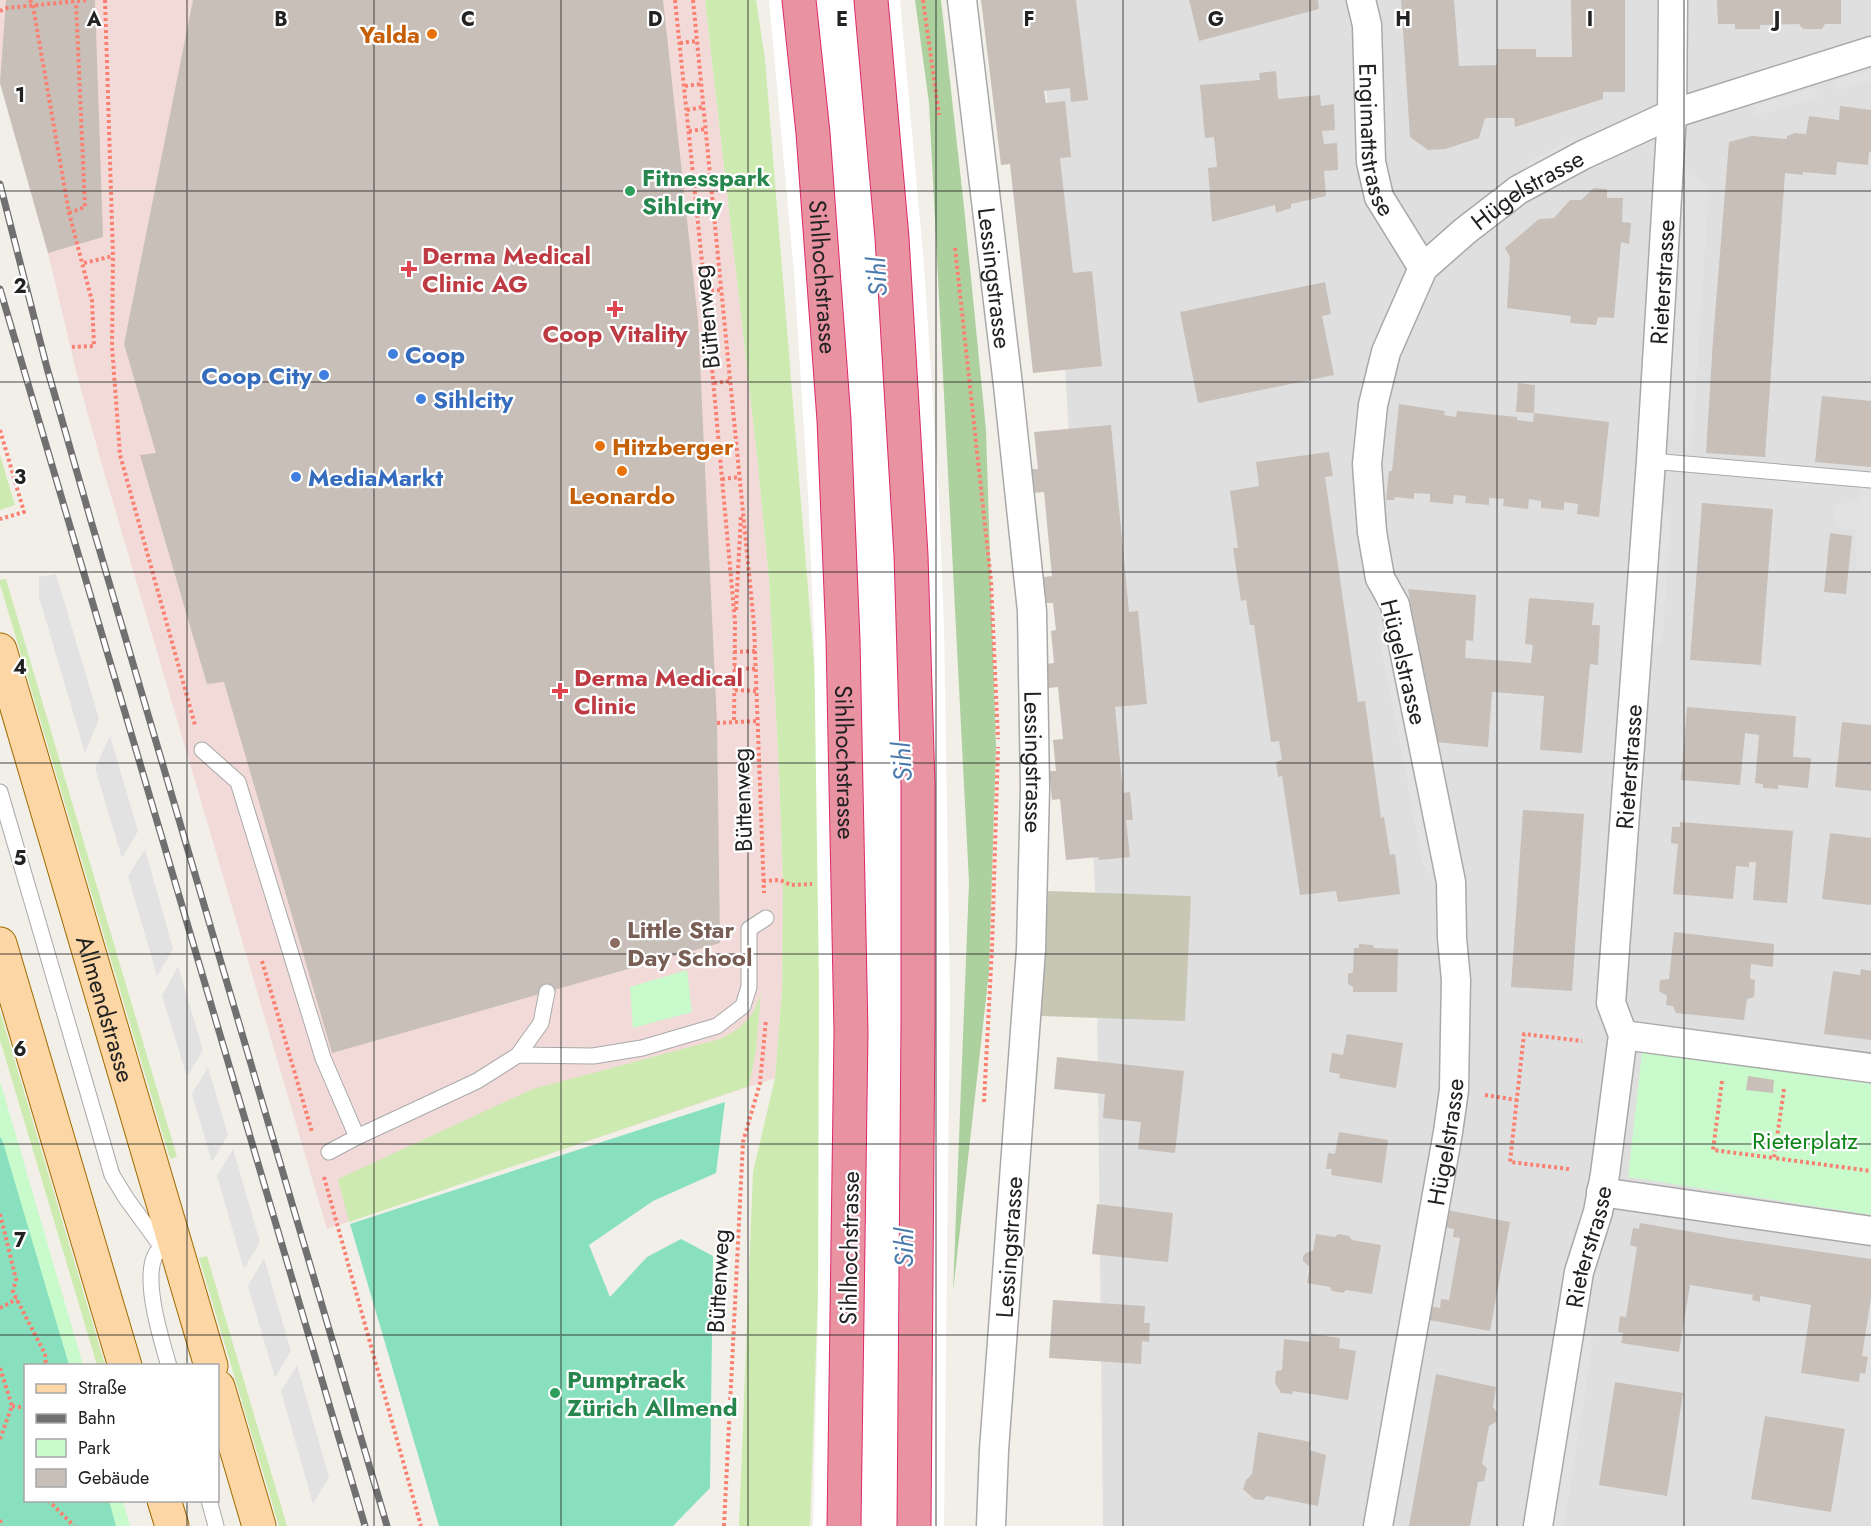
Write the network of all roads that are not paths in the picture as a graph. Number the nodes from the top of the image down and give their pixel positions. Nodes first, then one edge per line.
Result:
1 (799, 0) edge
2 (871, 0) edge
3 (962, 0) edge
4 (1360, 0) edge
5 (1673, 0) edge
6 (1871, 51) edge
7 (1672, 114) junction
8 (1424, 268) junction
9 (1651, 461) junction
10 (1871, 480) edge
11 (0, 650) edge
12 (202, 750) dead end
13 (0, 792) edge
14 (766, 918) road end
15 (0, 944) edge
16 (547, 992) dead end
17 (1623, 1035) junction
18 (518, 1055) junction
19 (1871, 1068) edge
20 (357, 1137) junction
21 (329, 1152) dead end
22 (1601, 1192) junction
23 (1871, 1231) edge
24 (124, 1364) edge
25 (169, 1364) edge
26 (211, 1364) edge
27 (219, 1389) edge
28 (165, 1502) edge
29 (210, 1502) edge
30 (172, 1526) edge
31 (216, 1526) edge
32 (259, 1526) edge
33 (844, 1526) edge
34 (914, 1526) edge
35 (991, 1526) edge
36 (1378, 1526) edge
37 (1538, 1526) edge

1 - 33 highway, Sihlhochstrasse
2 - 34 highway
3 - 35 street, Lessingstrasse
4 - 8 street, Engimattstrasse
5 - 7 street, Rieterstrasse
6 - 7 street, Hügelstrasse
7 - 8 street, Hügelstrasse
7 - 9 street, Rieterstrasse
8 - 36 street, Hügelstrasse
9 - 10 lane
9 - 17 street, Rieterstrasse
11 - 26 main road, Allmendstrasse
12 - 20 lane
13 - 25 lane
14 - 18 lane
15 - 24 main road
16 - 18 lane
17 - 19 street
17 - 22 street, Rieterstrasse
18 - 20 lane
20 - 21 lane
22 - 23 street
22 - 37 street, Rieterstrasse
27 - 32 main road
28 - 30 main road
29 - 31 lane

